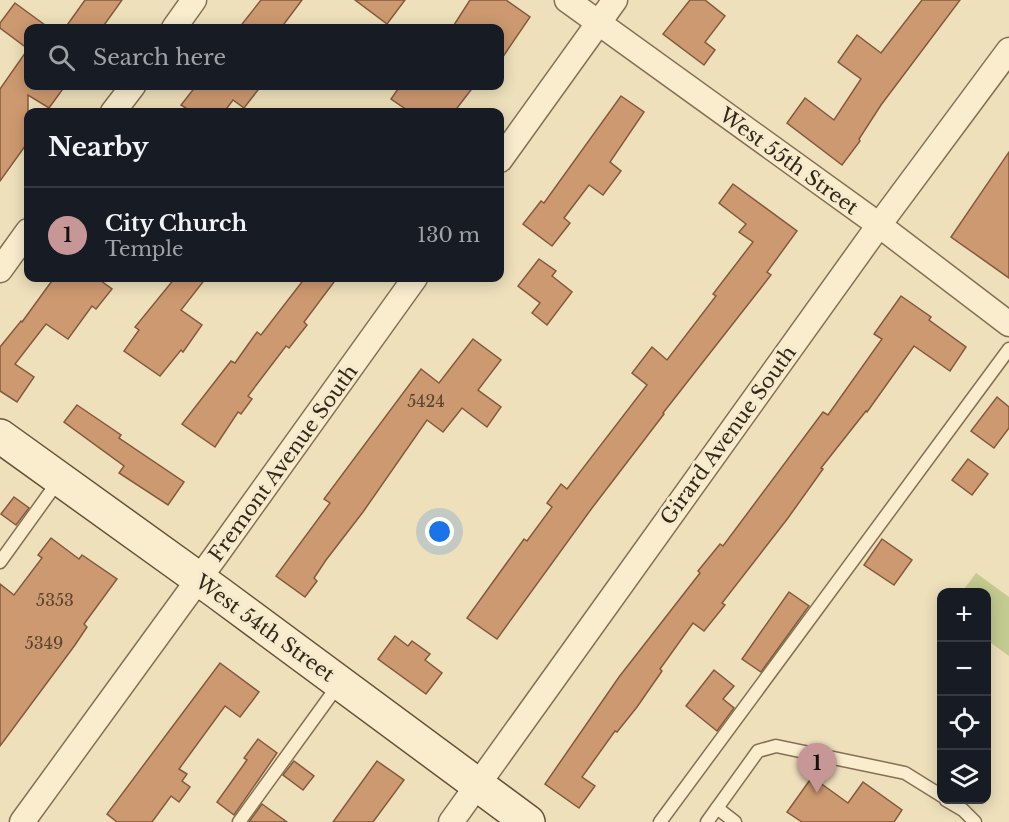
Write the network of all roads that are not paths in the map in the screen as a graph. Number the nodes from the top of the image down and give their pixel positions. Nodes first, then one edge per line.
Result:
1 (194, 0) edge
2 (567, 0) edge
3 (615, 0) edge
4 (598, 22) junction
5 (177, 24) edge
6 (1009, 50) edge
7 (130, 90) edge
8 (116, 108) edge
9 (504, 154) edge
10 (879, 225) junction
11 (24, 237) edge
12 (0, 270) edge
13 (412, 282) edge
14 (1009, 324) edge
15 (1009, 349) edge
16 (0, 436) edge
17 (60, 479) junction
18 (0, 562) edge
19 (199, 579) junction
20 (339, 683) junction
21 (477, 785) junction
22 (937, 793) edge
23 (953, 804) edge
24 (717, 808) junction
25 (22, 822) edge
26 (239, 822) edge
27 (451, 822) edge
28 (528, 822) edge
29 (660, 822) edge
30 (707, 822) edge
31 (735, 822) edge
32 (975, 822) edge

1 - 5 street
2 - 4 street, West 55th Street
3 - 4 street
4 - 9 street
4 - 10 street, West 55th Street
6 - 10 street, Girard Avenue South
7 - 8 street
10 - 14 street, West 55th Street
10 - 21 street, Girard Avenue South
11 - 12 street
13 - 19 street, Fremont Avenue South
15 - 29 lane
16 - 17 street, West 54th Street
17 - 18 lane
17 - 19 street, West 54th Street
19 - 20 street, West 54th Street
19 - 25 street, Fremont Avenue South
20 - 21 street, West 54th Street
20 - 26 lane
21 - 27 street, Girard Avenue South
21 - 28 street, West 54th Street
22 - 24 lane
23 - 32 lane
24 - 30 lane
24 - 31 lane

